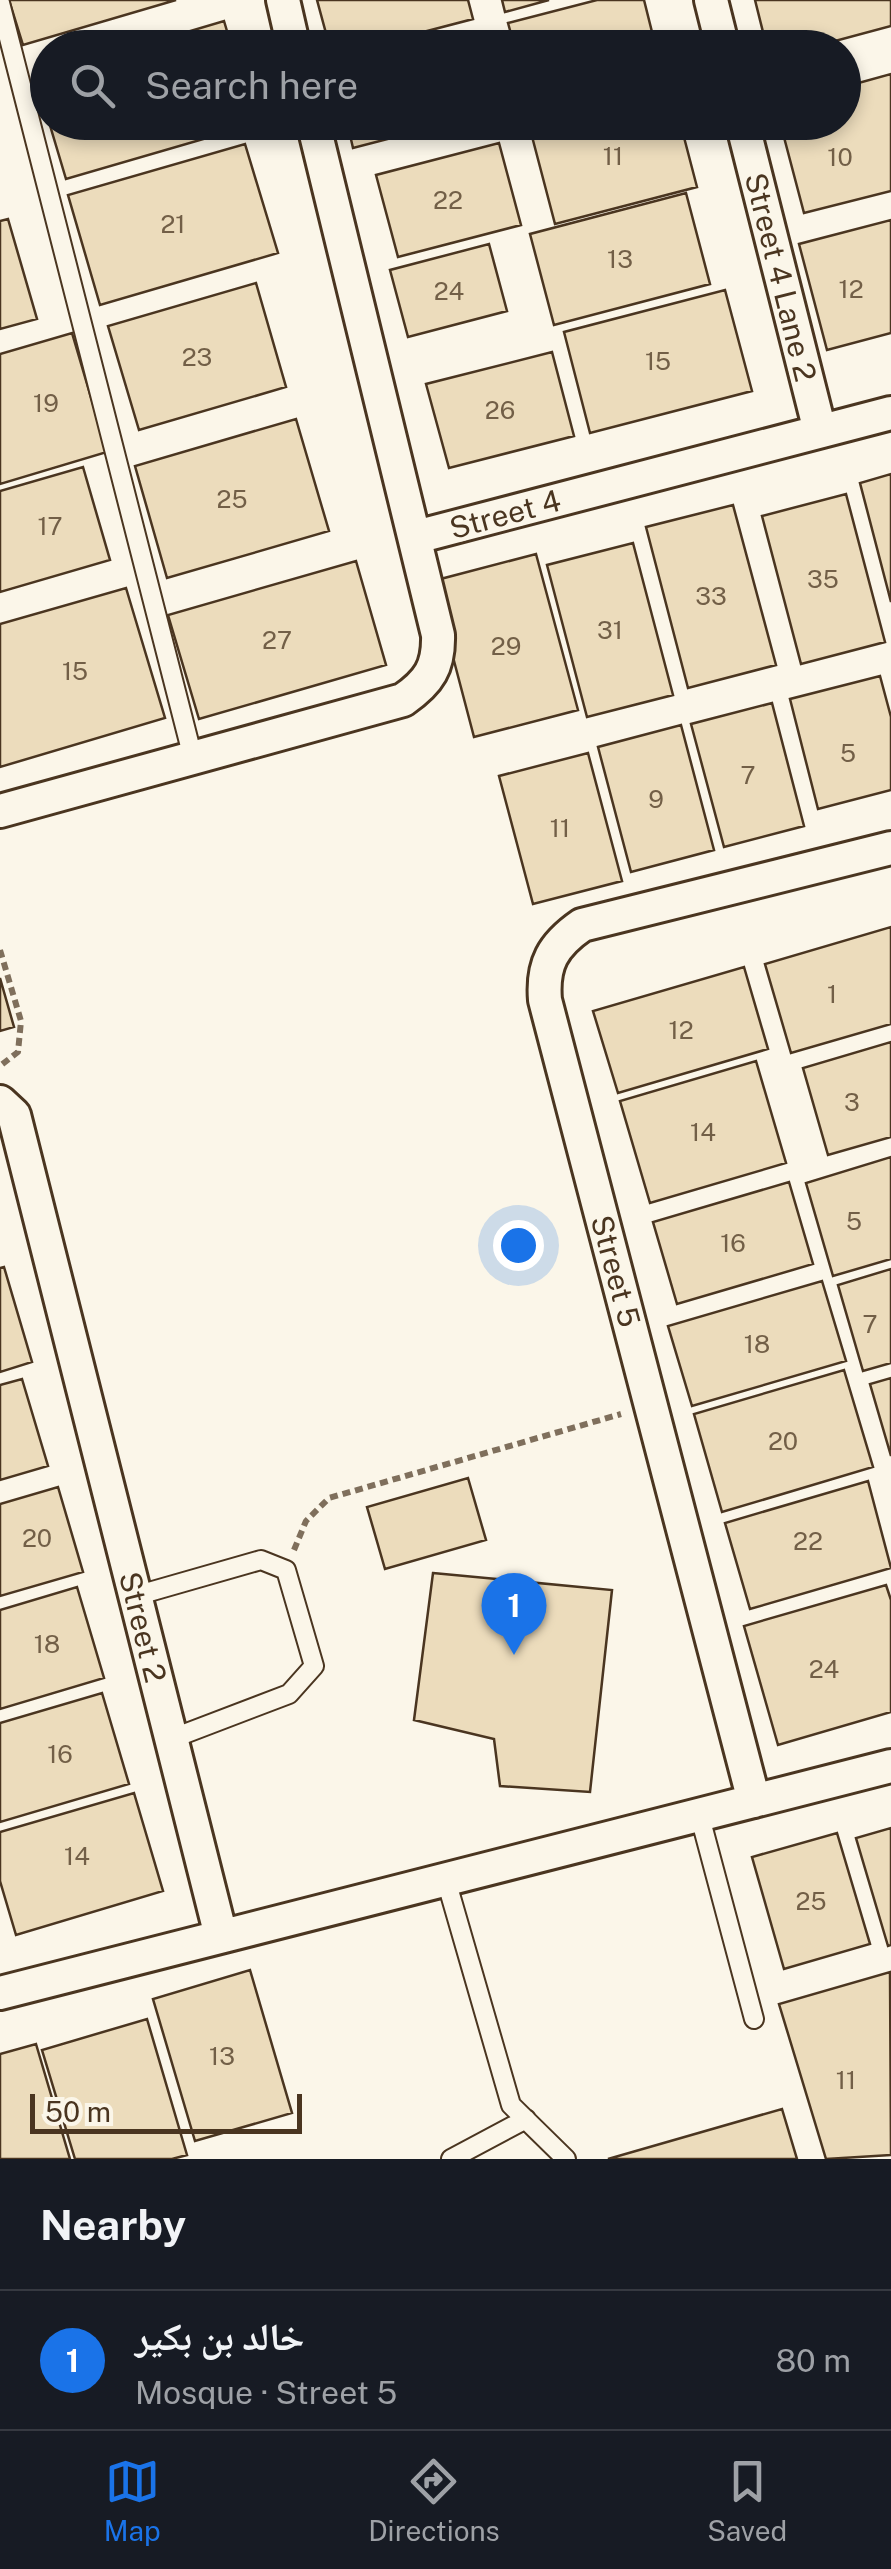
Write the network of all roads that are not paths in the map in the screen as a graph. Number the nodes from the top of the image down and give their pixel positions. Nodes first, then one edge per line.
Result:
1 (282, 0) edge
2 (710, 0) edge
3 (0, 2) edge
4 (290, 30) edge
5 (718, 30) edge
6 (30, 120) edge
7 (35, 140) edge
8 (317, 140) edge
9 (747, 140) edge
10 (891, 413) edge
11 (820, 431) junction
12 (416, 537) junction
13 (193, 758) junction
14 (0, 810) edge
15 (891, 848) edge
16 (0, 1102) edge
17 (135, 1596) junction
18 (172, 1739) junction
19 (891, 1766) edge
20 (754, 1801) junction
21 (700, 1818) junction
22 (446, 1880) junction
23 (221, 1936) junction
24 (0, 1994) edge
25 (754, 2019) dead end
26 (526, 2119) junction
27 (451, 2159) edge
28 (566, 2159) edge

1 - 4 street
2 - 5 street
3 - 6 lane
7 - 13 lane
8 - 12 street, Street 4
9 - 11 street, Street 4 Lane 2
10 - 11 street, Street 4
11 - 12 street, Street 4
12 - 13 street
13 - 14 street
15 - 20 street, Street 5
16 - 17 street, Street 2
17 - 18 street, Street 2
17 - 18 lane
18 - 23 street, Street 2
19 - 20 street
20 - 21 street
21 - 22 street
21 - 25 lane
22 - 23 street
22 - 26 lane
23 - 24 street
26 - 27 lane
26 - 28 lane

